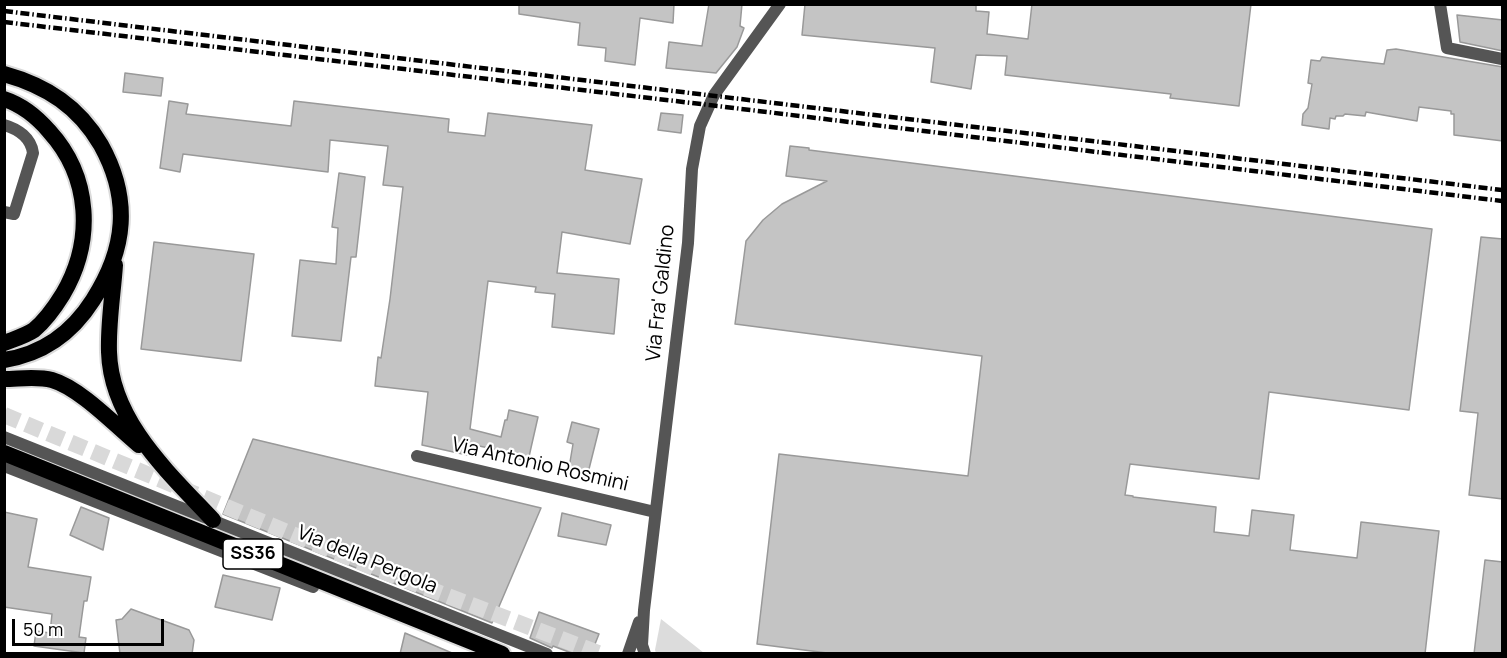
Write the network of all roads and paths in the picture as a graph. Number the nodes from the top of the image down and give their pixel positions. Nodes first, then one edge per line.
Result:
1 (780, 4) edge
2 (1440, 4) edge
3 (1503, 59) edge
4 (4, 74) edge
5 (4, 99) edge
6 (4, 125) edge
7 (4, 212) edge
8 (116, 250) junction
9 (4, 343) edge
10 (4, 360) edge
11 (4, 380) edge
12 (4, 437) edge
13 (4, 453) edge
14 (417, 456) dead end
15 (160, 463) junction
16 (4, 466) edge
17 (655, 512) junction
18 (213, 520) junction
19 (644, 610) junction
20 (484, 654) edge
21 (502, 654) edge
22 (547, 654) edge
23 (628, 654) edge
24 (645, 654) edge

1 - 17 street, Via Fra' Galdino
2 - 3 street
4 - 8 highway
5 - 9 highway
6 - 7 street
8 - 10 highway
8 - 15 highway
11 - 15 highway
12 - 18 street, Via della Pergola
13 - 21 highway, SS36
14 - 17 street, Via Antonio Rosmini
15 - 18 highway
16 - 20 street
17 - 19 street, Via Fra' Galdino
18 - 22 street, Via della Pergola
19 - 23 street, Via Fra' Galdino
19 - 24 street, Via Fra' Galdino

